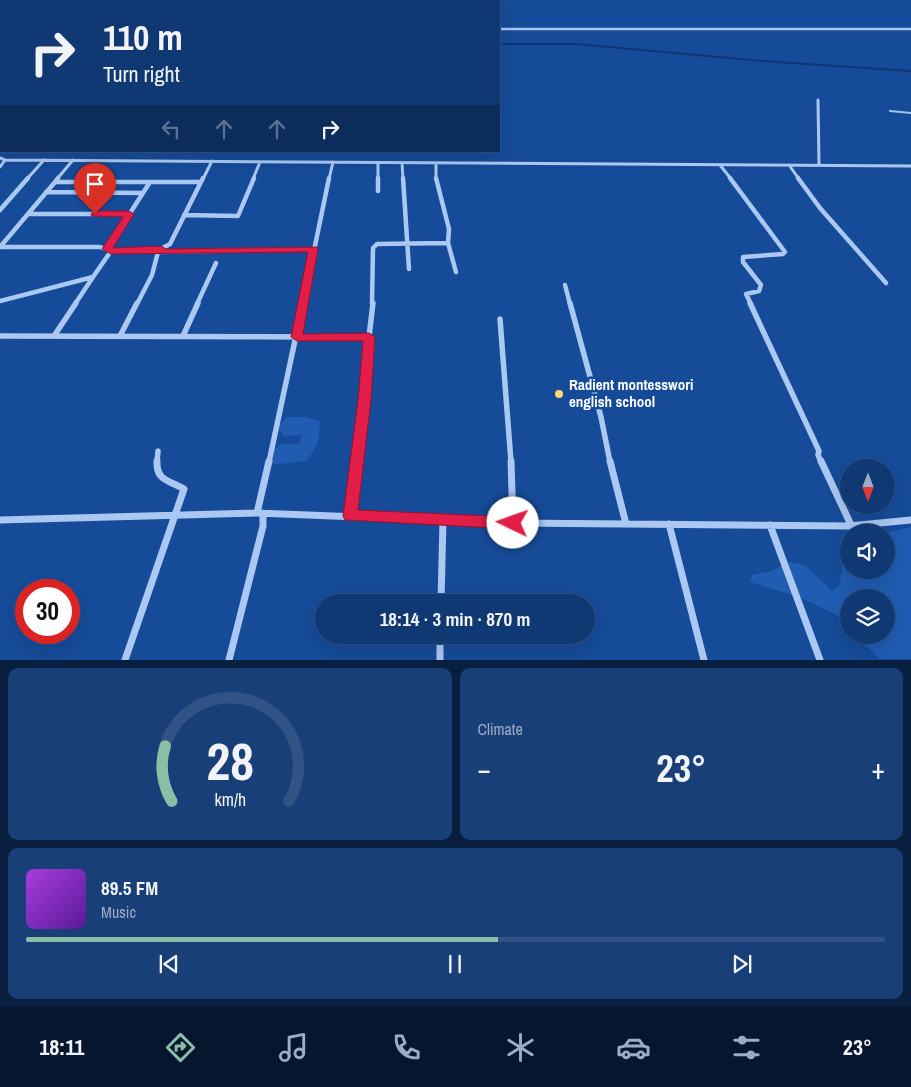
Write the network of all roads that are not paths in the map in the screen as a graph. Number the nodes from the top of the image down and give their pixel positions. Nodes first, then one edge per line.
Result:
1 (500, 29) edge
2 (911, 30) edge
3 (818, 100) dead end
4 (0, 158) edge
5 (5, 160) junction
6 (44, 160) junction
7 (72, 160) junction
8 (212, 161) junction
9 (260, 162) junction
10 (333, 162) junction
11 (378, 163) junction
12 (402, 163) junction
13 (436, 163) junction
14 (720, 165) junction
15 (789, 165) junction
16 (819, 165) junction
17 (911, 166) edge
18 (0, 167) edge
19 (55, 182) junction
20 (150, 182) junction
21 (201, 182) junction
22 (378, 191) dead end
23 (46, 192) junction
24 (143, 193) junction
25 (0, 210) edge
26 (28, 214) junction
27 (129, 214) junction
28 (184, 215) junction
29 (408, 243) junction
30 (448, 243) junction
31 (0, 247) edge
32 (313, 249) junction
33 (109, 250) junction
34 (159, 250) junction
35 (216, 263) dead end
36 (409, 269) dead end
37 (456, 272) dead end
38 (93, 277) junction
39 (886, 283) dead end
40 (565, 284) dead end
41 (0, 301) edge
42 (500, 319) dead end
43 (0, 336) edge
44 (54, 336) junction
45 (120, 336) junction
46 (183, 336) junction
47 (297, 337) junction
48 (369, 337) junction
49 (158, 451) dead end
50 (260, 513) junction
51 (175, 516) junction
52 (350, 516) junction
53 (0, 520) edge
54 (443, 520) junction
55 (911, 520) edge
56 (513, 523) junction
57 (626, 524) junction
58 (670, 524) junction
59 (851, 524) edge
60 (886, 524) edge
61 (770, 525) junction
62 (840, 527) edge
63 (441, 594) edge
64 (440, 644) edge
65 (124, 660) edge
66 (228, 660) edge
67 (440, 660) edge
68 (704, 660) edge
69 (820, 660) edge

1 - 2 street
3 - 16 street
4 - 5 street
5 - 6 street
5 - 18 street
6 - 7 street
6 - 25 street
7 - 8 street
7 - 19 street
8 - 9 street
8 - 21 street
9 - 10 street
9 - 28 street
10 - 11 street
10 - 32 street
11 - 12 street
11 - 22 street
12 - 13 street
12 - 29 street
13 - 14 street
13 - 30 street
14 - 15 street
14 - 59 street
15 - 16 street
15 - 39 street
16 - 17 street
19 - 20 street
19 - 23 street
20 - 21 street
20 - 24 street
21 - 28 street
23 - 24 street
23 - 26 street
24 - 27 street
26 - 27 street
26 - 31 street
27 - 33 street
28 - 34 street
29 - 30 street
29 - 36 street
29 - 48 street
30 - 37 street
31 - 33 street
32 - 34 street
32 - 47 street
33 - 34 street
33 - 38 street
34 - 45 street
35 - 46 street
38 - 41 street
38 - 44 street
40 - 57 street
42 - 56 street
43 - 44 street
44 - 45 street
45 - 46 street
46 - 47 street
47 - 48 street
47 - 50 street
48 - 52 street
49 - 51 street
50 - 51 street
50 - 52 street
50 - 66 street
51 - 53 street
51 - 65 street
52 - 54 street
54 - 56 street
54 - 63 street
55 - 60 street
56 - 57 street
57 - 58 street
58 - 61 street
58 - 68 street
61 - 62 street
61 - 69 street
64 - 67 street

